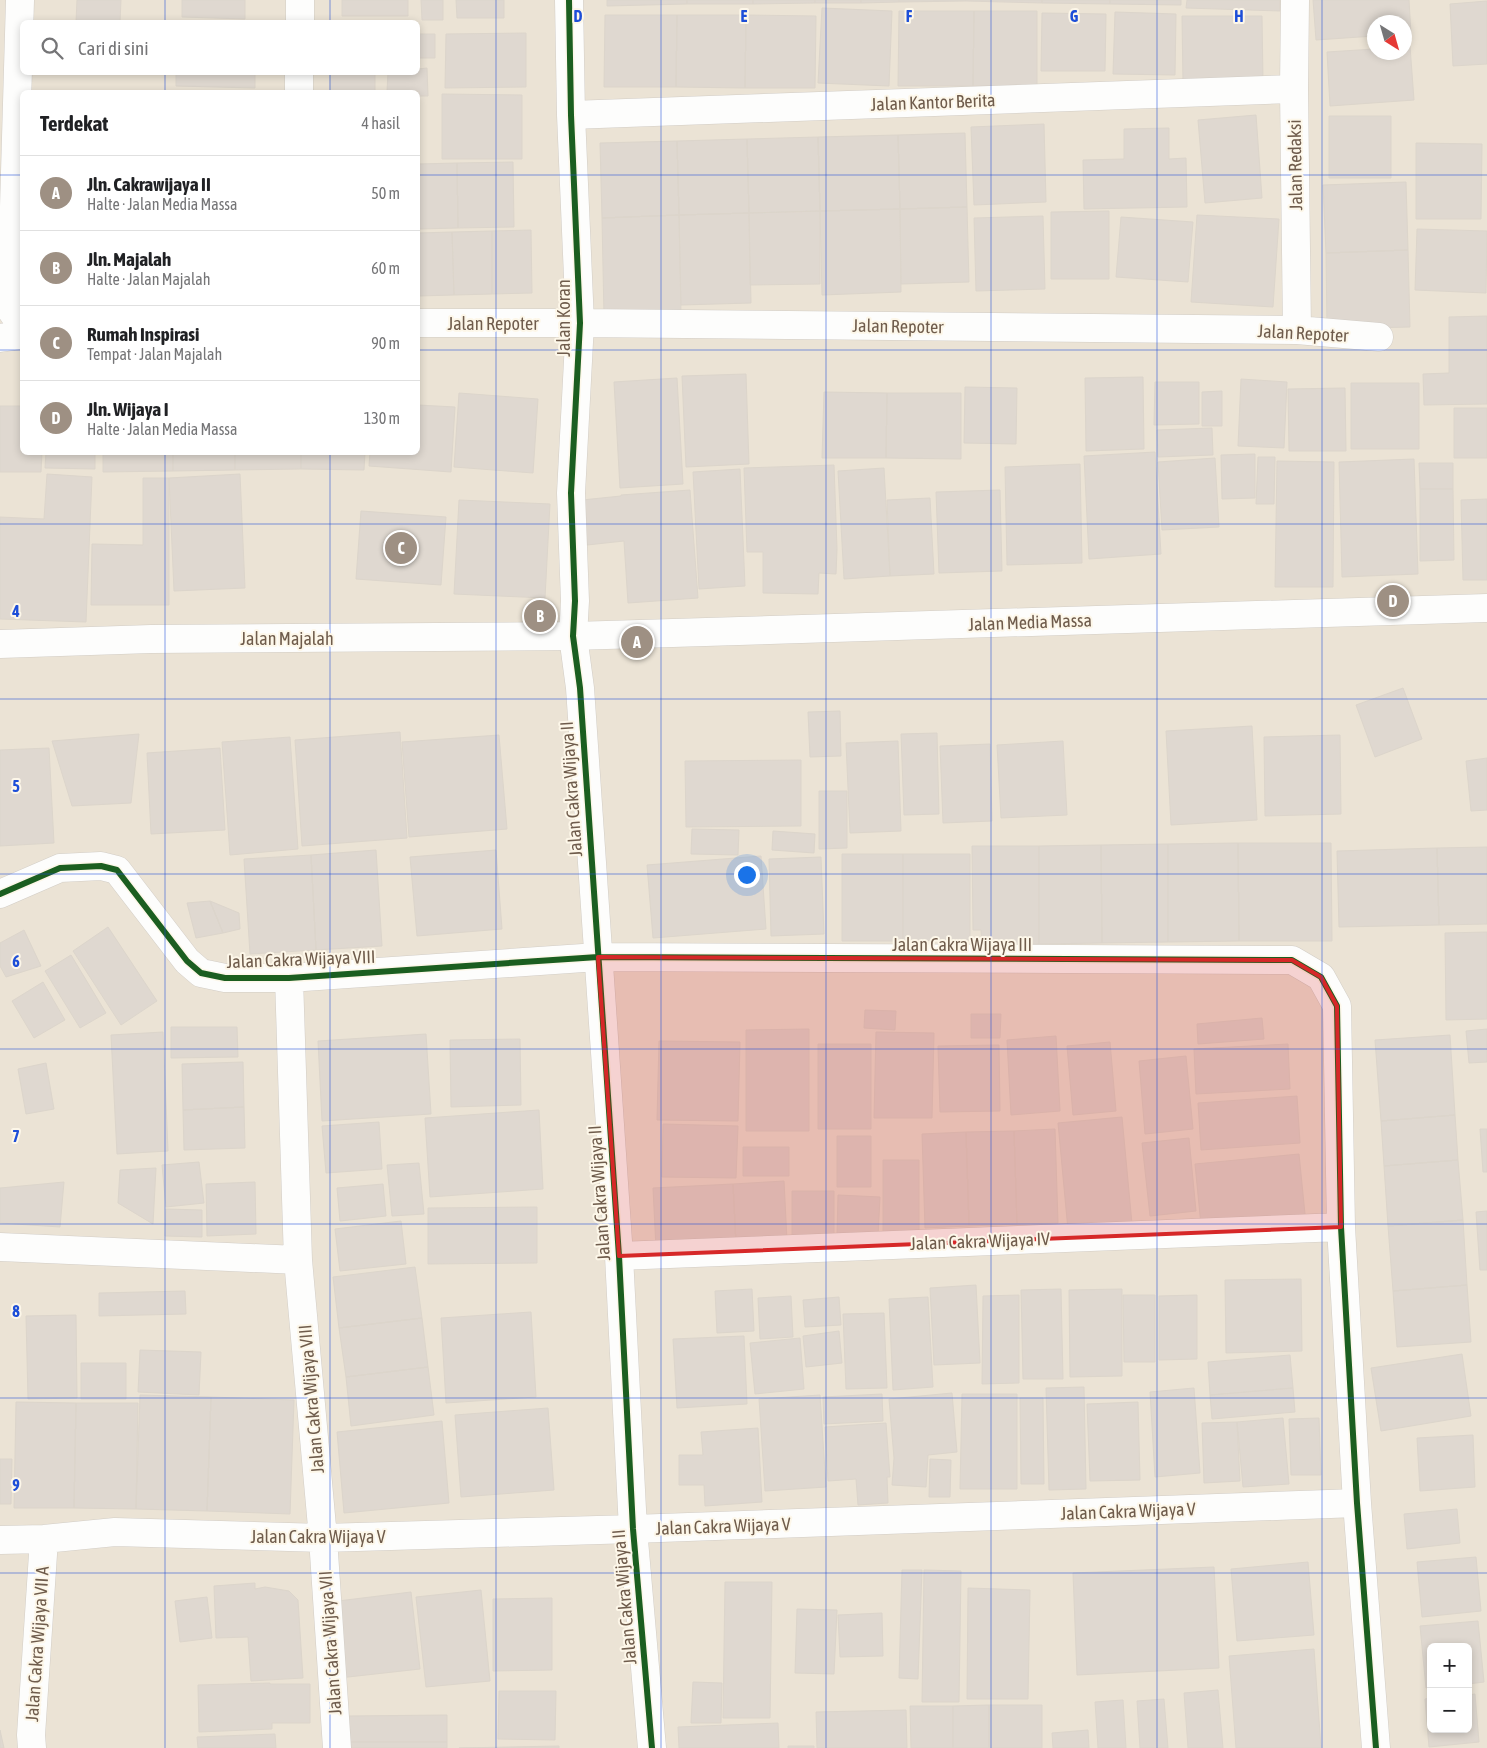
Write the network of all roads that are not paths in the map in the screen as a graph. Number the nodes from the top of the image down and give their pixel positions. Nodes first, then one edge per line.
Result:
1 (20, 0) edge
2 (300, 0) edge
3 (569, 0) edge
4 (1295, 0) edge
5 (300, 20) edge
6 (299, 75) edge
7 (1294, 89) junction
8 (299, 90) edge
9 (571, 115) junction
10 (20, 323) edge
11 (580, 323) junction
12 (420, 324) edge
13 (1297, 330) junction
14 (20, 335) edge
15 (1379, 337) dead end
16 (0, 338) edge
17 (1487, 608) edge
18 (573, 636) junction
19 (0, 644) edge
20 (0, 894) edge
21 (598, 957) junction
22 (289, 978) junction
23 (1341, 1227) junction
24 (0, 1247) edge
25 (619, 1256) junction
26 (298, 1260) junction
27 (1357, 1503) junction
28 (633, 1529) junction
29 (323, 1538) junction
30 (44, 1539) junction
31 (0, 1540) edge
32 (32, 1748) edge
33 (337, 1748) edge
34 (652, 1748) edge
35 (1376, 1748) edge

1 - 10 street
2 - 5 street
3 - 9 street, Jalan Koran
4 - 7 street, Jalan Redaksi
6 - 8 street
7 - 9 street, Jalan Kantor Berita
7 - 13 street, Jalan Redaksi
9 - 11 street, Jalan Koran
11 - 12 street, Jalan Repoter
11 - 13 street, Jalan Repoter
11 - 18 street, Jalan Koran
13 - 15 street, Jalan Repoter
14 - 16 street
17 - 18 street, Jalan Media Massa
18 - 19 street, Jalan Majalah
18 - 21 street, Jalan Cakra Wijaya II
20 - 22 street, Jalan Cakra Wijaya VIII
21 - 22 street, Jalan Cakra Wijaya VIII
21 - 23 street, Jalan Cakra Wijaya III
21 - 25 street, Jalan Cakra Wijaya II
22 - 26 street, Jalan Cakra Wijaya VIII
23 - 25 street, Jalan Cakra Wijaya IV
23 - 27 street
24 - 26 street
25 - 28 street, Jalan Cakra Wijaya II
26 - 29 street, Jalan Cakra Wijaya VIII
27 - 28 street, Jalan Cakra Wijaya V
27 - 35 street
28 - 29 street, Jalan Cakra Wijaya V
28 - 34 street, Jalan Cakra Wijaya II
29 - 30 street, Jalan Cakra Wijaya V
29 - 33 street, Jalan Cakra Wijaya VII
30 - 31 street, Jalan Cakra Wijaya V
30 - 32 street, Jalan Cakra Wijaya VII A

